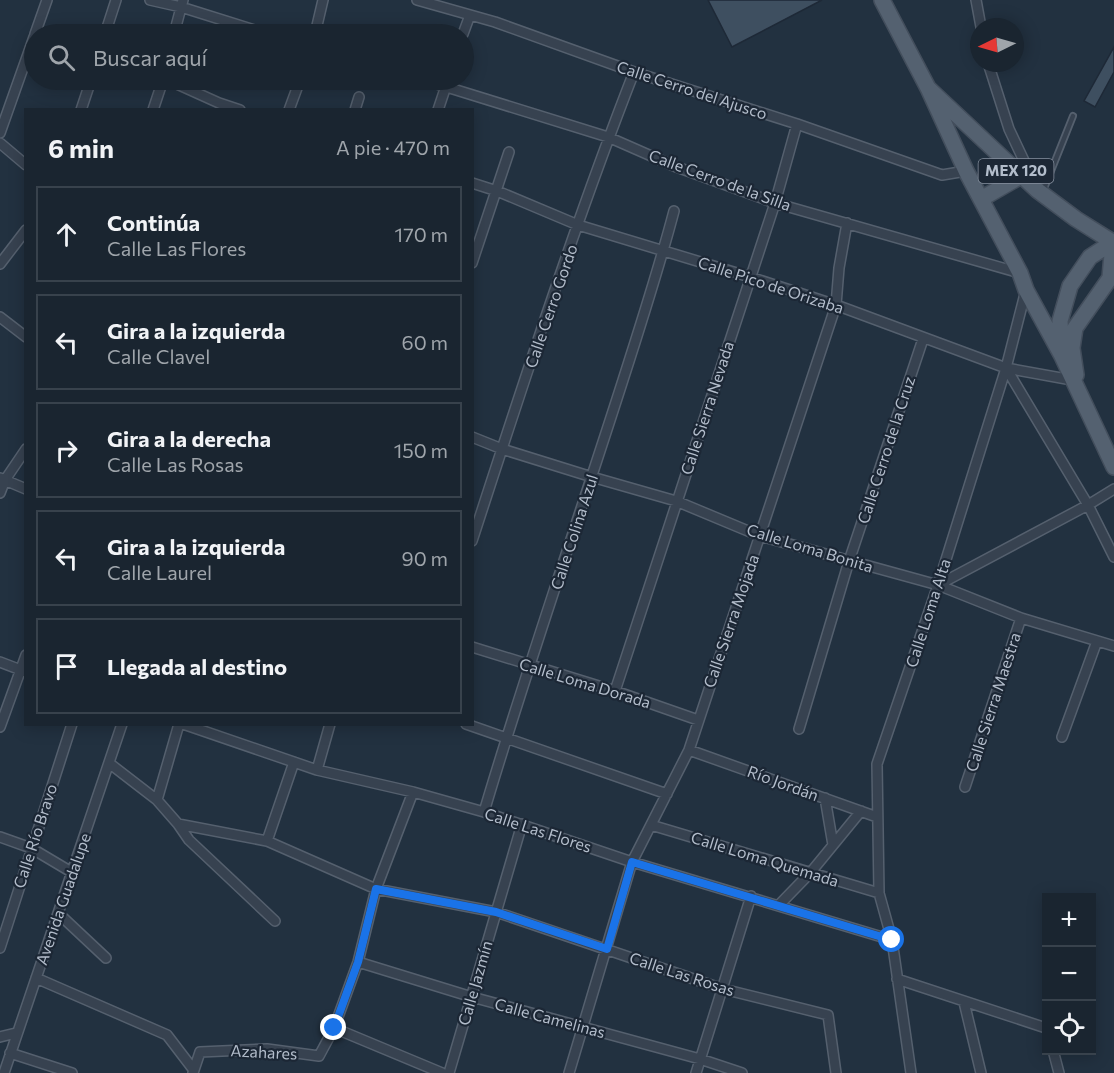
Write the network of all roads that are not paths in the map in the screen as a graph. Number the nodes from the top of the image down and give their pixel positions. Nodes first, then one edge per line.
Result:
1 (47, 0) edge
2 (116, 0) edge
3 (150, 0) edge
4 (323, 0) edge
5 (417, 0) edge
6 (882, 0) edge
7 (976, 0) edge
8 (182, 4) edge
9 (470, 15) junction
10 (979, 18) edge
11 (39, 24) edge
12 (108, 24) edge
13 (177, 24) edge
14 (239, 24) edge
15 (317, 24) edge
16 (467, 24) edge
17 (24, 66) edge
18 (634, 72) junction
19 (991, 72) edge
20 (928, 88) junction
21 (88, 90) edge
22 (161, 90) edge
23 (185, 90) edge
24 (296, 90) edge
25 (445, 90) edge
26 (468, 90) edge
27 (359, 98) dead end
28 (218, 106) edge
29 (82, 108) edge
30 (154, 108) edge
31 (290, 108) edge
32 (356, 108) edge
33 (439, 108) edge
34 (1073, 116) dead end
35 (797, 124) junction
36 (0, 133) edge
37 (608, 137) junction
38 (0, 143) edge
39 (509, 152) dead end
40 (24, 163) edge
41 (966, 171) junction
42 (1021, 176) junction
43 (474, 184) edge
44 (497, 191) junction
45 (1040, 192) junction
46 (981, 199) junction
47 (775, 202) junction
48 (674, 211) dead end
49 (847, 223) junction
50 (578, 225) junction
51 (24, 233) edge
52 (1114, 243) edge
53 (664, 251) junction
54 (474, 257) edge
55 (0, 264) edge
56 (1020, 273) junction
57 (750, 277) junction
58 (1026, 290) junction
59 (1107, 291) edge
60 (836, 305) junction
61 (0, 317) edge
62 (24, 335) edge
63 (923, 339) junction
64 (1062, 356) junction
65 (1006, 368) junction
66 (1075, 385) junction
67 (474, 438) edge
68 (502, 449) junction
69 (24, 452) edge
70 (1114, 467) edge
71 (592, 477) junction
72 (2, 479) edge
73 (24, 488) edge
74 (1114, 489) edge
75 (0, 493) edge
76 (676, 501) junction
77 (1088, 505) junction
78 (474, 535) edge
79 (760, 536) junction
80 (1114, 557) edge
81 (849, 561) junction
82 (938, 585) junction
83 (1021, 618) junction
84 (1097, 640) junction
85 (1114, 646) edge
86 (474, 648) edge
87 (0, 662) edge
88 (529, 666) junction
89 (23, 671) edge
90 (615, 691) junction
91 (698, 720) junction
92 (71, 726) edge
93 (121, 726) edge
94 (180, 726) edge
95 (187, 726) edge
96 (329, 726) edge
97 (471, 726) edge
98 (0, 727) edge
99 (799, 729) dead end
100 (1062, 737) dead end
101 (505, 739) junction
102 (689, 750) junction
103 (294, 762) junction
104 (110, 763) junction
105 (317, 770) junction
106 (964, 787) dead end
107 (413, 792) junction
108 (667, 794) junction
109 (825, 798) junction
110 (158, 800) junction
111 (861, 811) junction
112 (484, 812) junction
113 (877, 817) junction
114 (178, 824) junction
115 (522, 824) junction
116 (651, 825) junction
117 (0, 837) edge
118 (267, 842) junction
119 (833, 845) junction
120 (31, 848) junction
121 (632, 862) junction
122 (811, 872) junction
123 (73, 873) junction
124 (376, 889) junction
125 (879, 893) junction
126 (751, 896) junction
127 (779, 905) junction
128 (496, 912) junction
129 (58, 913) junction
130 (275, 921) dead end
131 (892, 940) junction
132 (0, 948) edge
133 (607, 949) junction
134 (105, 958) dead end
135 (358, 962) junction
136 (36, 978) junction
137 (897, 979) junction
138 (723, 989) junction
139 (472, 997) junction
140 (964, 1002) junction
141 (1042, 1026) edge
142 (582, 1027) junction
143 (334, 1028) junction
144 (16, 1033) junction
145 (0, 1037) edge
146 (10, 1053) junction
147 (1054, 1055) edge
148 (700, 1059) junction
149 (193, 1071) edge
150 (4, 1073) edge
151 (72, 1073) edge
152 (442, 1073) edge
153 (448, 1073) edge
154 (569, 1073) edge
155 (696, 1073) edge
156 (742, 1073) edge
157 (836, 1073) edge
158 (911, 1073) edge
159 (981, 1073) edge
160 (1059, 1073) edge

1 - 11 street
2 - 12 street
3 - 8 street
4 - 15 street
5 - 9 street, Calle Cerro del Ajusco
6 - 20 main road, MEX 120
7 - 10 street
8 - 13 street
8 - 14 street
9 - 16 street
9 - 18 street, Calle Cerro del Ajusco
17 - 36 street
18 - 35 street, Calle Cerro del Ajusco
18 - 37 street, Calle Cerro Gordo
19 - 45 street
20 - 41 main road
20 - 42 main road, MEX 120
21 - 29 street
22 - 30 street
23 - 28 street
24 - 31 street
25 - 33 street
26 - 37 street, Calle Cerro de la Silla
27 - 32 street
34 - 45 lane
35 - 41 street, Calle Cerro del Ajusco
35 - 47 street, Calle Sierra Nevada
37 - 47 street, Calle Cerro de la Silla
37 - 50 street, Calle Cerro Gordo
38 - 40 street
39 - 44 street
41 - 46 main road
42 - 45 main road, MEX 120
42 - 46 main road
43 - 44 street, Calle Pico de Orizaba
44 - 50 street, Calle Pico de Orizaba
44 - 54 street
45 - 52 main road, MEX 120
46 - 56 main road
47 - 49 street, Calle Cerro de la Silla
47 - 57 street, Calle Sierra Nevada
48 - 53 street, Calle Colina Azul
49 - 56 street, Calle Cerro de la Silla
49 - 60 street, Calle Sierra Mojada
50 - 53 street, Calle Pico de Orizaba
50 - 68 street, Calle Cerro Gordo
51 - 55 street
52 - 59 main road
52 - 64 main road
53 - 57 street, Calle Pico de Orizaba
53 - 71 street, Calle Colina Azul
56 - 58 main road
57 - 60 street, Calle Pico de Orizaba
57 - 76 street, Calle Sierra Nevada
58 - 64 main road
58 - 65 street, Calle Loma Alta
59 - 66 main road
60 - 63 street, Calle Pico de Orizaba
60 - 79 street, Calle Sierra Mojada
61 - 62 street
63 - 65 street, Calle Pico de Orizaba
63 - 81 street, Calle Cerro de la Cruz
64 - 66 main road
65 - 66 street, Calle Pico de Orizaba
65 - 77 street
65 - 82 street, Calle Loma Alta
66 - 70 main road
67 - 68 street, Calle Loma Bonita
68 - 71 street, Calle Loma Bonita
68 - 78 street, Calle Cerro Gordo
69 - 72 street
71 - 76 street, Calle Loma Bonita
71 - 88 street, Calle Colina Azul
72 - 73 street
72 - 75 street
74 - 77 street
76 - 79 street, Calle Loma Bonita
76 - 90 street, Calle Sierra Nevada
77 - 80 street
77 - 82 street
79 - 81 street, Calle Loma Bonita
79 - 91 street, Calle Sierra Mojada
81 - 82 street, Calle Loma Bonita
81 - 99 street, Calle Cerro de la Cruz
82 - 83 street, Calle Loma Bonita
82 - 113 street, Calle Loma Alta
83 - 84 street, Calle Loma Bonita
83 - 106 street, Calle Sierra Maestra
84 - 85 street, Calle Loma Bonita
84 - 100 street
86 - 88 street, Calle Loma Dorada
87 - 89 street
88 - 90 street, Calle Loma Dorada
88 - 101 street, Calle Colina Azul
89 - 98 street
90 - 91 street, Calle Loma Dorada
91 - 102 street, Calle Sierra Mojada
92 - 120 street, Calle Río Bravo
93 - 104 street, Avenida Guadalupe
94 - 110 street
95 - 103 street, Calle Las Flores
96 - 105 street
97 - 101 street
101 - 108 street
101 - 112 street, Calle Colina Azul
102 - 108 street, Calle Sierra Mojada
102 - 109 street, Río Jordán
103 - 105 street, Calle Las Flores
103 - 118 street
104 - 110 street
104 - 123 street, Avenida Guadalupe
105 - 107 street, Calle Las Flores
107 - 112 street, Calle Las Flores
107 - 124 street
108 - 116 street, Calle Sierra Mojada
109 - 111 street, Río Jordán
109 - 119 street
110 - 114 street
111 - 113 street, Río Jordán
111 - 119 street
112 - 115 street, Calle Las Flores
113 - 125 street, Calle Loma Alta
114 - 118 street, Calle Las Rosas
114 - 130 street
115 - 121 street, Calle Las Flores
115 - 128 street, Calle Jazmín
116 - 121 street, Calle Sierra Mojada
116 - 122 street, Calle Loma Quemada
117 - 120 street
118 - 124 street, Calle Las Rosas
119 - 122 street
120 - 123 street
120 - 132 street, Calle Río Bravo
121 - 126 street, Calle Las Flores
121 - 133 street, Calle Sierra Mojada
122 - 125 street, Calle Loma Quemada
122 - 127 street
123 - 129 street, Avenida Guadalupe
124 - 128 street, Calle Las Rosas
124 - 135 street
125 - 131 street, Calle Loma Alta
126 - 127 street, Calle Las Flores
126 - 138 street
127 - 131 street, Calle Las Flores
128 - 133 street, Calle Las Rosas
128 - 139 street, Calle Jazmín
129 - 134 street
129 - 136 street, Avenida Guadalupe
131 - 137 street, Calle Loma Alta
133 - 138 street, Calle Las Rosas
133 - 142 street, Calle Sierra Mojada
135 - 139 street, Calle Camelinas
135 - 143 street
136 - 144 street, Avenida Guadalupe
136 - 149 street
137 - 140 street
137 - 158 street, Calle Loma Alta
138 - 148 street
138 - 157 street, Calle Las Rosas
139 - 142 street, Calle Camelinas
139 - 153 street, Calle Jazmín
140 - 141 street
140 - 159 street
142 - 148 street, Calle Camelinas
142 - 154 street, Calle Sierra Mojada
143 - 149 street, Azahares
143 - 152 street
144 - 145 street
144 - 146 street, Avenida Guadalupe
146 - 150 street, Avenida Guadalupe
146 - 151 street
147 - 160 street
148 - 155 street
148 - 156 street, Calle Camelinas

